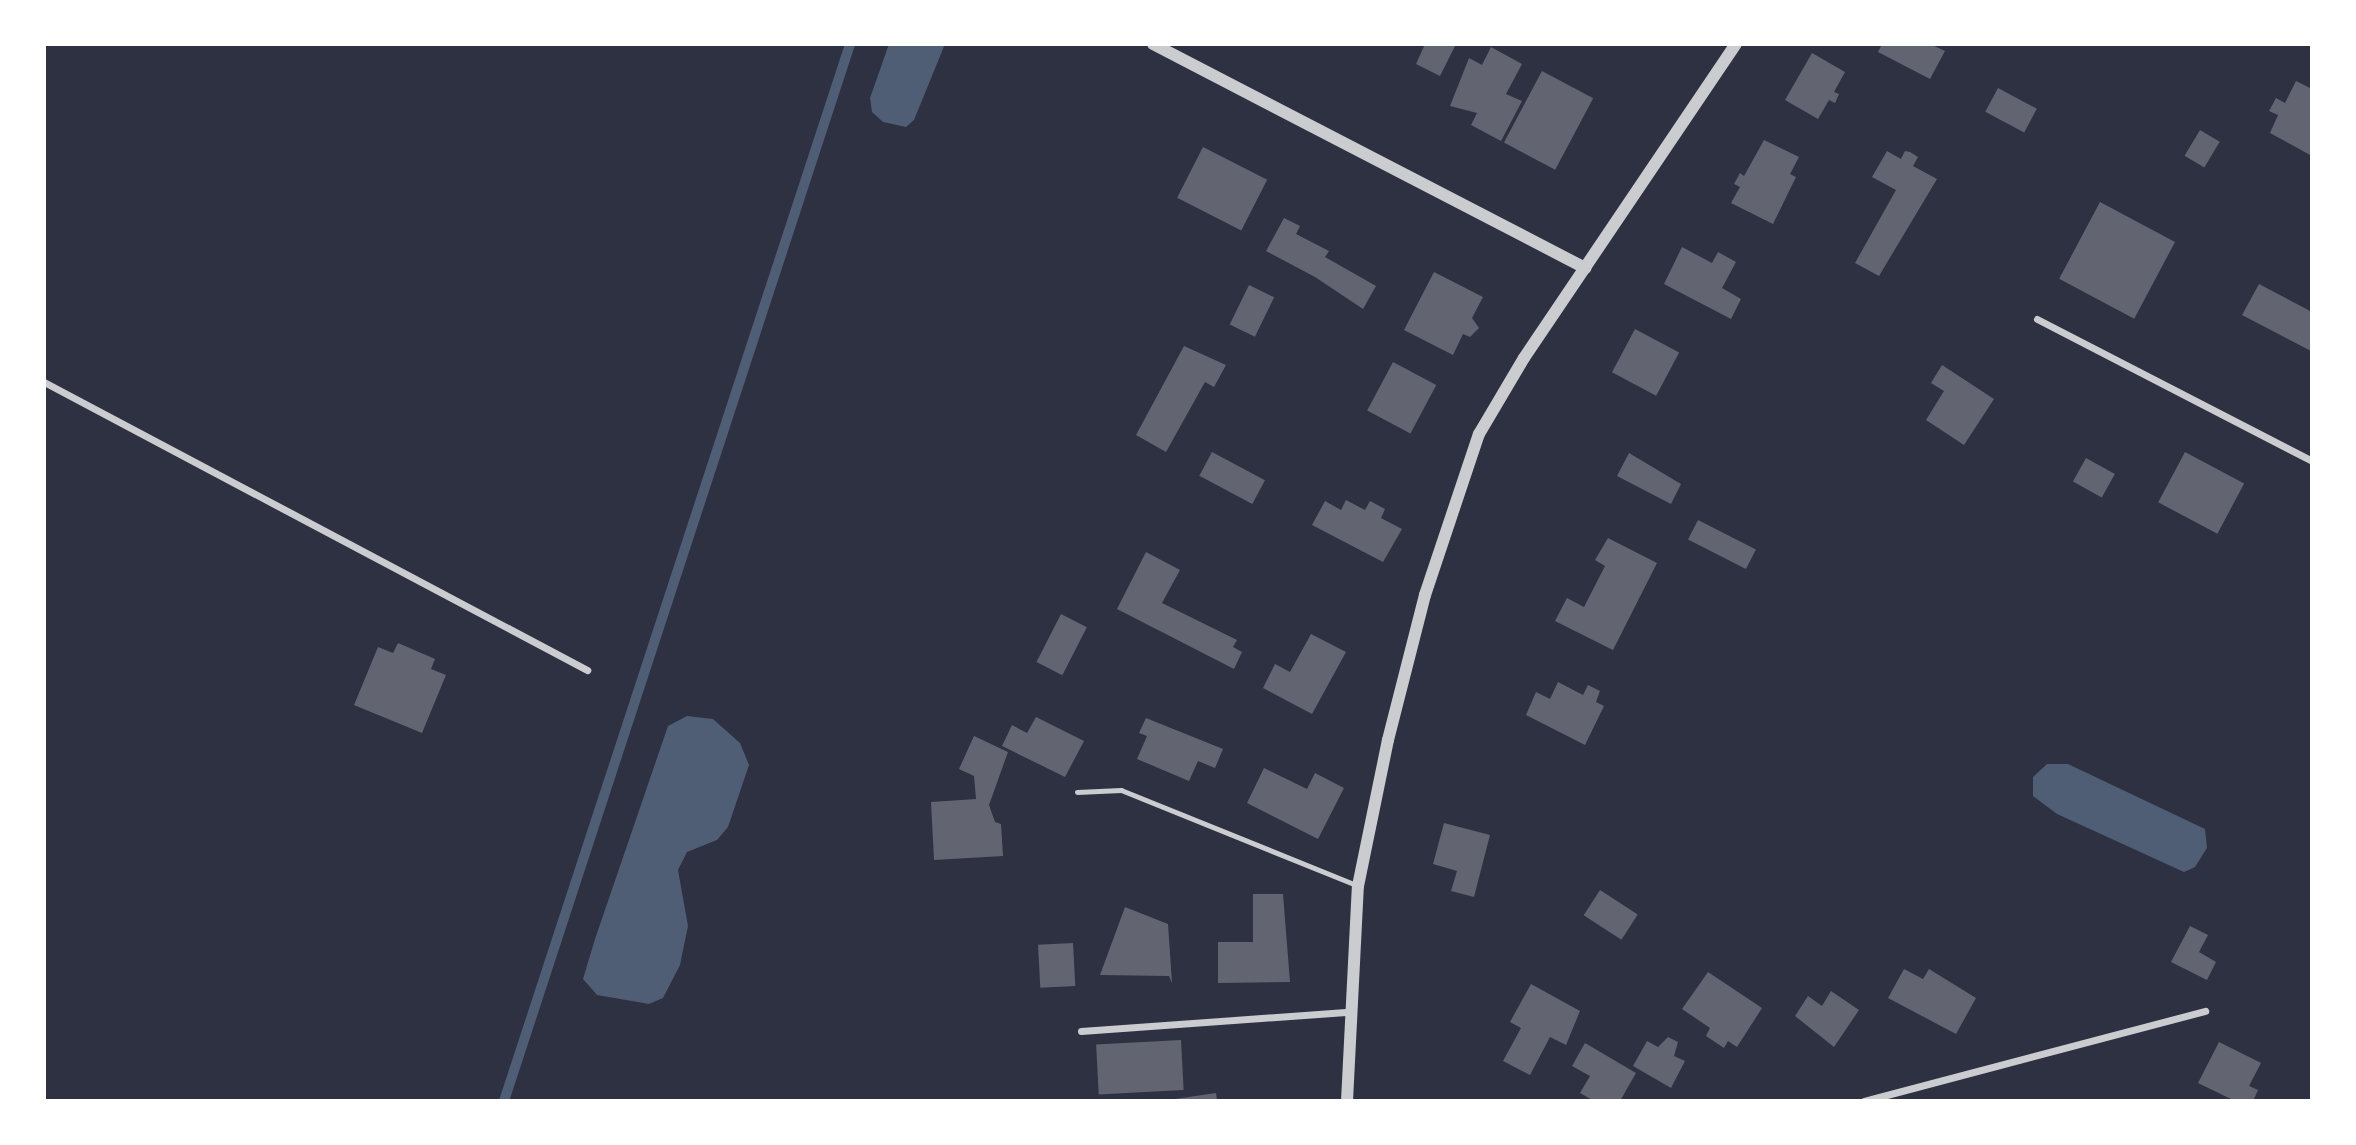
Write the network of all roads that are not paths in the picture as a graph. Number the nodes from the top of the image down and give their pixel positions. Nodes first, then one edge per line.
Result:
1 (1153, 44) edge
2 (1736, 44) edge
3 (1585, 268) junction
4 (2037, 319) dead end
5 (44, 382) edge
6 (2312, 461) edge
7 (587, 670) dead end
8 (1077, 792) dead end
9 (1358, 886) junction
10 (2205, 1011) dead end
11 (1349, 1012) junction
12 (1081, 1031) dead end
13 (1347, 1101) edge
14 (1864, 1101) edge

1 - 3 street
2 - 3 street
3 - 9 street
4 - 6 street
5 - 7 street
8 - 9 lane
9 - 11 street
10 - 14 street
11 - 12 street
11 - 13 street

